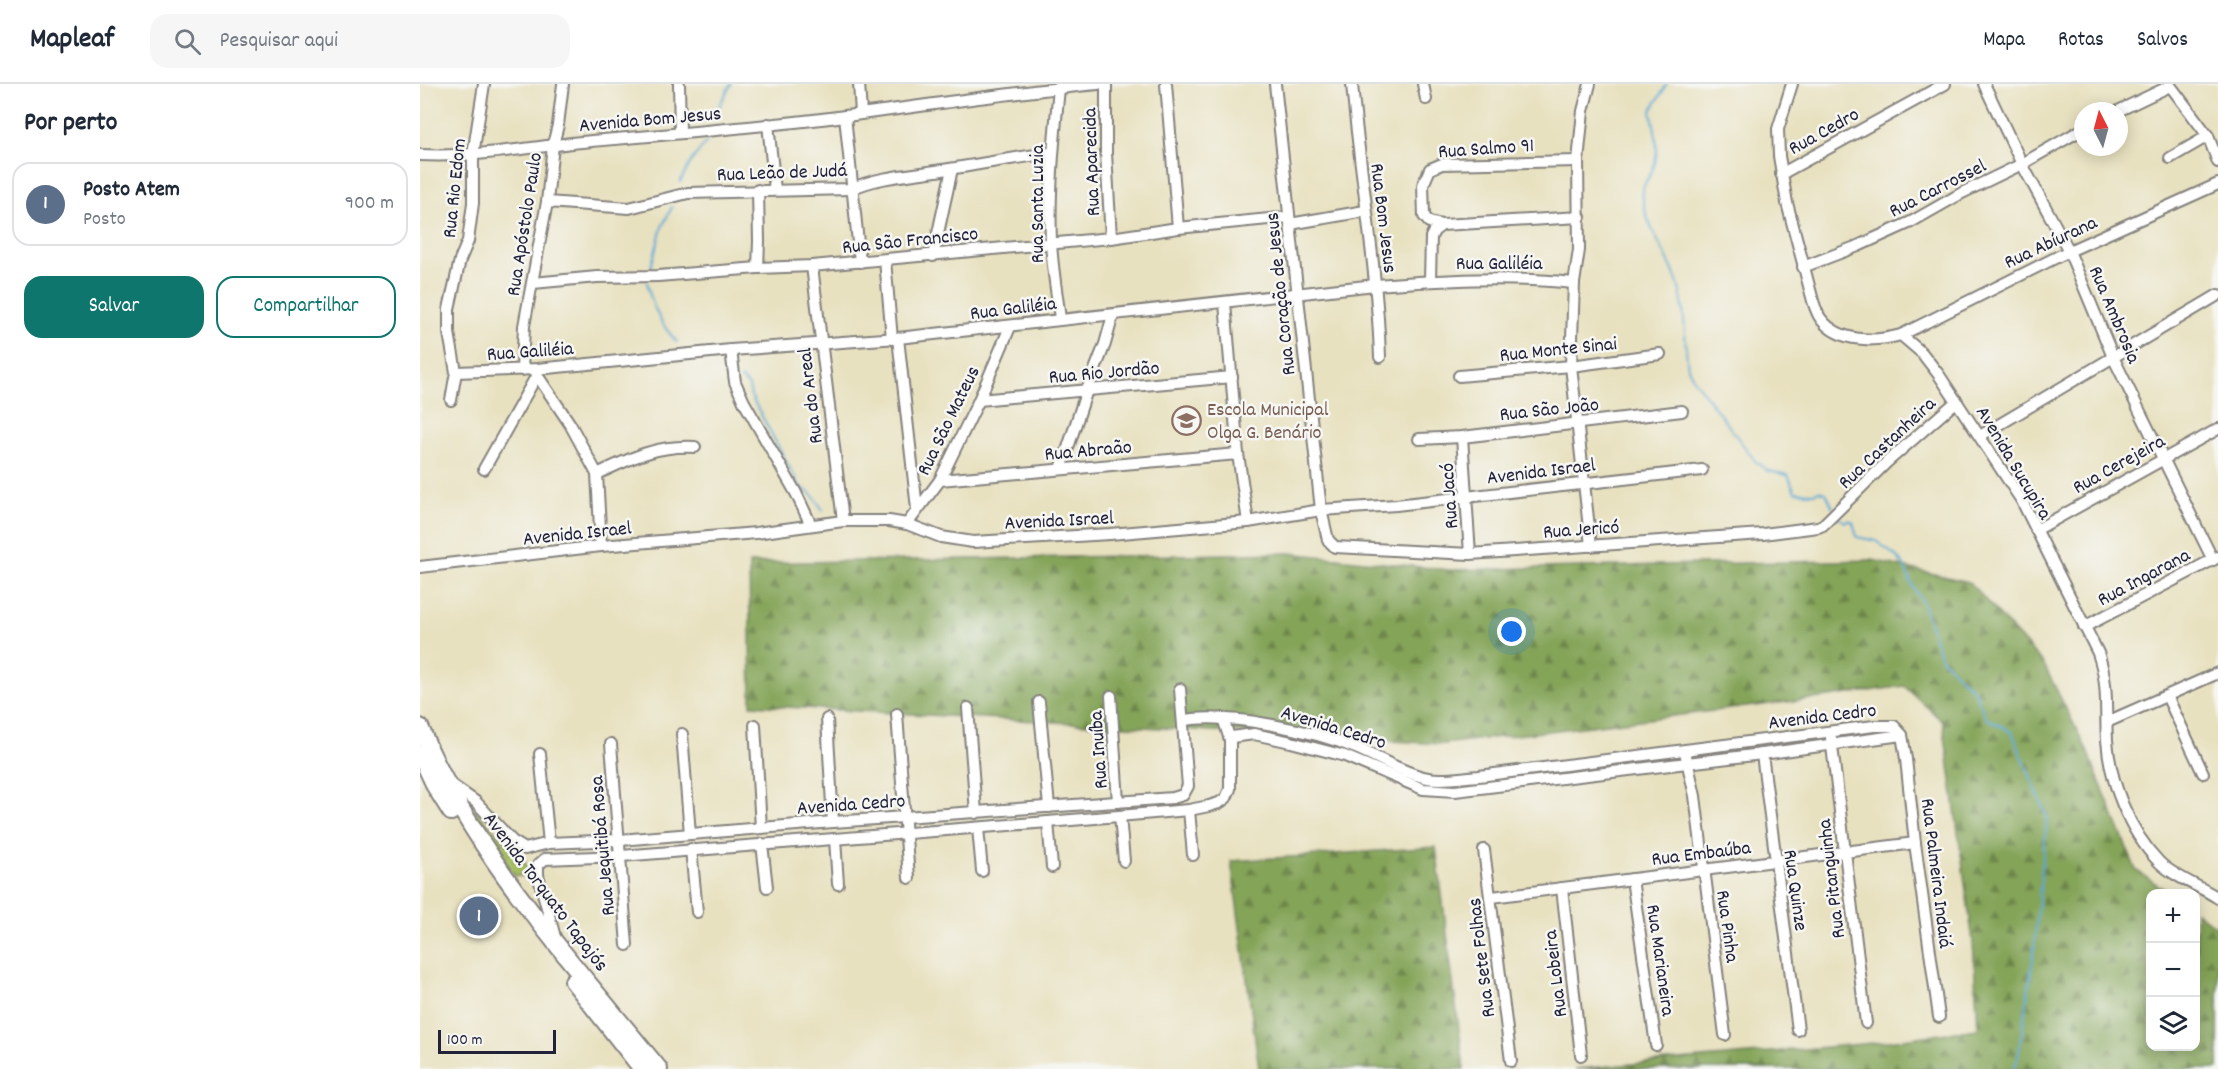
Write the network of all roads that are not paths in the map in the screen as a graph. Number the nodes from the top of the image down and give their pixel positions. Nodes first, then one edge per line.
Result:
1 (484, 84) edge
2 (564, 84) edge
3 (679, 84) edge
4 (859, 84) edge
5 (1098, 84) edge
6 (1106, 84) edge
7 (1166, 84) edge
8 (1275, 84) edge
9 (1352, 84) edge
10 (1423, 84) edge
11 (1590, 84) edge
12 (1792, 84) edge
13 (1945, 84) edge
14 (1983, 84) edge
15 (2169, 85) edge
16 (1059, 88) junction
17 (1426, 99) dead end
18 (2128, 106) edge
19 (861, 113) junction
20 (845, 116) junction
21 (768, 124) junction
22 (680, 133) junction
23 (2074, 134) edge
24 (2208, 136) junction
25 (553, 145) junction
26 (1052, 153) junction
27 (420, 155) edge
28 (473, 155) junction
29 (2170, 158) dead end
30 (1578, 161) junction
31 (2218, 162) edge
32 (2022, 164) junction
33 (952, 169) junction
34 (1781, 174) junction
35 (2218, 184) edge
36 (852, 189) junction
37 (758, 190) junction
38 (775, 190) junction
39 (547, 202) junction
40 (1365, 211) junction
41 (1580, 217) junction
42 (1290, 221) junction
43 (1442, 225) junction
44 (1178, 228) junction
45 (1111, 238) junction
46 (1051, 243) junction
47 (2069, 251) junction
48 (933, 256) junction
49 (885, 260) junction
50 (860, 262) junction
51 (812, 267) junction
52 (1803, 267) junction
53 (758, 268) junction
54 (1430, 280) junction
55 (533, 283) junction
56 (1574, 283) junction
57 (1375, 285) junction
58 (1298, 293) junction
59 (2218, 295) edge
60 (1225, 303) junction
61 (1113, 315) junction
62 (1060, 320) junction
63 (1010, 327) junction
64 (1900, 335) junction
65 (895, 339) junction
66 (821, 345) junction
67 (731, 350) junction
68 (1660, 354) dead end
69 (1380, 357) dead end
70 (2113, 357) junction
71 (1571, 366) junction
72 (522, 370) junction
73 (456, 372) junction
74 (537, 372) junction
75 (1459, 376) dead end
76 (1232, 377) junction
77 (1087, 390) junction
78 (451, 400) dead end
79 (979, 400) junction
80 (1957, 401) junction
81 (1682, 411) dead end
82 (1578, 424) junction
83 (2218, 429) edge
84 (1980, 436) junction
85 (1462, 437) junction
86 (1419, 439) dead end
87 (695, 447) dead end
88 (1238, 454) junction
89 (2163, 458) junction
90 (484, 469) dead end
91 (1061, 469) junction
92 (1702, 470) dead end
93 (597, 474) junction
94 (940, 480) junction
95 (1584, 483) junction
96 (1466, 496) junction
97 (918, 509) junction
98 (1321, 510) junction
99 (1839, 510) joint
100 (843, 521) junction
101 (1248, 522) junction
102 (908, 524) junction
103 (811, 525) junction
104 (2036, 530) junction
105 (1327, 534) joint
106 (601, 546) junction
107 (1591, 546) junction
108 (1470, 554) junction
109 (2215, 559) edge
110 (420, 567) edge
111 (2084, 627) junction
112 (2218, 673) edge
113 (1180, 689) dead end
114 (1111, 696) dead end
115 (2167, 696) junction
116 (1039, 702) dead end
117 (968, 708) dead end
118 (897, 714) dead end
119 (1223, 718) junction
120 (826, 719) dead end
121 (1184, 720) junction
122 (2107, 722) junction
123 (755, 725) dead end
124 (420, 727) edge
125 (1830, 732) junction
126 (682, 734) dead end
127 (1902, 735) junction
128 (1230, 740) junction
129 (610, 744) dead end
130 (1832, 745) junction
131 (1685, 750) junction
132 (420, 754) edge
133 (540, 754) dead end
134 (1762, 754) junction
135 (1365, 758) junction
136 (1687, 762) junction
137 (1518, 771) junction
138 (2202, 773) dead end
139 (446, 781) junction
140 (1520, 783) junction
141 (1186, 791) junction
142 (1118, 802) junction
143 (1049, 807) junction
144 (1206, 807) junction
145 (1189, 810) junction
146 (976, 813) junction
147 (1119, 816) junction
148 (905, 818) junction
149 (833, 822) junction
150 (1048, 822) junction
151 (762, 828) junction
152 (978, 828) junction
153 (690, 834) junction
154 (906, 834) junction
155 (835, 838) junction
156 (620, 840) junction
157 (549, 843) junction
158 (1915, 843) junction
159 (762, 844) junction
160 (692, 849) junction
161 (1485, 850) dead end
162 (1845, 852) junction
163 (1193, 855) dead end
164 (621, 856) junction
165 (1124, 861) dead end
166 (1775, 862) junction
167 (1052, 867) dead end
168 (1703, 869) junction
169 (982, 871) dead end
170 (909, 878) dead end
171 (1632, 879) junction
172 (838, 884) dead end
173 (767, 887) dead end
174 (1562, 888) junction
175 (1492, 897) junction
176 (2218, 898) edge
177 (697, 912) dead end
178 (557, 943) junction
179 (627, 945) dead end
180 (1939, 1017) dead end
181 (1866, 1023) dead end
182 (1798, 1030) dead end
183 (1725, 1035) dead end
184 (1656, 1046) dead end
185 (1581, 1055) dead end
186 (1511, 1061) dead end
187 (642, 1069) edge
188 (659, 1069) edge

1 - 28 street, Rua Rio Edom
2 - 25 street, Rua Apóstolo Paulo
3 - 22 street
4 - 19 street
5 - 16 street, Avenida Bom Jesus
6 - 45 street, Rua Aparecida
7 - 44 street
8 - 42 street, Rua Coração de Jesus
9 - 40 street, Rua Bom Jesus
10 - 17 street
11 - 30 street
12 - 34 street
13 - 34 street, Rua Cedro
14 - 32 street, Rua Ambrosia
15 - 18 street
15 - 24 street
16 - 19 street, Avenida Bom Jesus
16 - 26 street, Rua Santa Luzia
19 - 20 street, Avenida Bom Jesus
20 - 21 street, Avenida Bom Jesus
20 - 36 street
21 - 22 street, Avenida Bom Jesus
21 - 38 street
22 - 25 street, Avenida Bom Jesus
23 - 32 street, Rua Carrossel
24 - 29 street
24 - 31 street
25 - 28 street, Avenida Bom Jesus
25 - 39 street, Rua Apóstolo Paulo
26 - 33 street, Rua Leão de Judá
26 - 46 street, Rua Santa Luzia
27 - 28 street, Avenida Bom Jesus
28 - 73 street, Rua Rio Edom
30 - 41 street
30 - 43 street, Rua Salmo 91
32 - 47 street, Rua Ambrosia
32 - 52 street, Rua Carrossel
33 - 36 street, Rua Leão de Judá
33 - 48 street
34 - 52 street
35 - 47 street, Rua Abíurana
36 - 38 street, Rua Leão de Judá
36 - 50 street
37 - 38 street, Rua Leão de Judá
37 - 39 street, Rua Leão de Judá
37 - 53 street
39 - 55 street, Rua Apóstolo Paulo
40 - 42 street, Rua São Francisco
40 - 57 street, Rua Bom Jesus
41 - 43 street
41 - 56 street
42 - 44 street, Rua São Francisco
42 - 58 street, Rua Coração de Jesus
43 - 54 street
44 - 45 street, Rua São Francisco
45 - 46 street, Rua São Francisco
46 - 48 street, Rua São Francisco
46 - 62 street, Rua Santa Luzia
47 - 64 street, Rua Abíurana
47 - 70 street, Rua Ambrosia
48 - 49 street, Rua São Francisco
49 - 50 street, Rua São Francisco
49 - 65 street
50 - 51 street, Rua São Francisco
51 - 53 street, Rua São Francisco
51 - 66 street, Rua do Areal
52 - 64 street
53 - 55 street, Rua São Francisco
54 - 56 street, Rua Galiléia
54 - 57 street, Rua Galiléia
55 - 72 street, Rua Apóstolo Paulo
56 - 71 street
57 - 58 street, Rua Galiléia
57 - 69 street, Rua Bom Jesus
58 - 60 street, Rua Galiléia
58 - 98 street, Rua Coração de Jesus
59 - 70 street
60 - 61 street, Rua Galiléia
60 - 76 street
61 - 62 street, Rua Galiléia
61 - 77 street
62 - 63 street, Rua Galiléia
63 - 65 street, Rua Galiléia
63 - 79 street, Rua São Mateus
64 - 80 street, Avenida Sucupira
65 - 66 street, Rua Galiléia
65 - 97 street
66 - 67 street, Rua Galiléia
66 - 100 street, Rua do Areal
67 - 74 street, Rua Galiléia
67 - 103 street
68 - 71 street, Rua Monte Sinai
70 - 84 street
70 - 89 street, Rua Ambrosia
71 - 75 street, Rua Monte Sinai
71 - 82 street
72 - 73 street, Rua Galiléia
72 - 74 street, Rua Galiléia
73 - 78 street, Rua Rio Edom
74 - 90 street
74 - 93 street
76 - 77 street, Rua Rio Jordão
76 - 88 street
77 - 79 street, Rua Rio Jordão
77 - 91 street
79 - 94 street, Rua São Mateus
80 - 84 street, Avenida Sucupira
80 - 99 street, Rua Castanheira
81 - 82 street, Rua São João
82 - 85 street, Rua São João
82 - 95 street
83 - 89 street, Rua Cerejeira
84 - 104 street, Avenida Sucupira
85 - 86 street, Rua São João
85 - 96 street, Rua Jacó
87 - 93 street
88 - 91 street, Rua Abraão
88 - 101 street
89 - 104 street, Rua Cerejeira
89 - 109 street, Rua Ambrosia
91 - 94 street, Rua Abraão
92 - 95 street, Avenida Israel
93 - 106 street
94 - 97 street, Rua São Mateus
95 - 96 street, Avenida Israel
95 - 107 street
96 - 98 street, Avenida Israel
96 - 108 street, Rua Jacó
97 - 102 street, Rua São Mateus
98 - 101 street, Avenida Israel
98 - 105 street, Rua Coração de Jesus
99 - 107 street, Rua Jericó
100 - 102 street, Avenida Israel
100 - 103 street, Avenida Israel
101 - 102 street, Avenida Israel
103 - 106 street, Avenida Israel
104 - 111 street, Avenida Sucupira
105 - 108 street, Rua Jericó
106 - 110 street, Avenida Israel
107 - 108 street, Rua Jericó
109 - 111 street, Rua Ingarana
111 - 122 street, Avenida Sucupira
112 - 115 street
113 - 121 street
114 - 142 street, Rua Inuíba
115 - 122 street
115 - 138 street
116 - 143 street
117 - 146 street
118 - 148 street
119 - 121 street, Avenida Cedro
119 - 128 street
119 - 135 street, Avenida Cedro
120 - 149 street
121 - 141 street
122 - 176 street, Avenida Sucupira
123 - 151 street
124 - 139 highway, Avenida Torquato Tapajós
125 - 127 street, Avenida Cedro
125 - 130 street, Rua Pitanguinha
125 - 131 street, Avenida Cedro
126 - 153 street
127 - 130 street, Avenida Cedro
127 - 158 street, Rua Palmeira Indaiá
128 - 135 street, Avenida Cedro
128 - 144 street, Avenida Cedro
129 - 156 street, Rua Jequitibá Rosa
130 - 134 street, Avenida Cedro
130 - 162 street, Rua Pitanguinha
131 - 136 street, Rua Pinha
131 - 137 street, Avenida Cedro
132 - 187 highway, Avenida Torquato Tapajós
133 - 157 street
134 - 136 street, Avenida Cedro
134 - 166 street, Rua Quinze
135 - 137 street, Avenida Cedro
135 - 140 street, Avenida Cedro
136 - 140 street, Avenida Cedro
136 - 168 street, Rua Pinha
137 - 140 street
139 - 157 street, Avenida Cedro
139 - 178 highway, Avenida Torquato Tapajós
141 - 142 street, Avenida Cedro
141 - 144 street
142 - 143 street, Avenida Cedro
143 - 146 street, Avenida Cedro
144 - 145 street, Avenida Cedro
145 - 147 street, Avenida Cedro
145 - 163 street
146 - 148 street, Avenida Cedro
147 - 150 street, Avenida Cedro
147 - 165 street
148 - 149 street, Avenida Cedro
148 - 154 street
149 - 151 street, Avenida Cedro
150 - 152 street, Avenida Cedro
150 - 167 street
151 - 153 street, Avenida Cedro
152 - 154 street, Avenida Cedro
152 - 169 street
153 - 156 street, Avenida Cedro
154 - 155 street, Avenida Cedro
154 - 170 street
155 - 159 street, Avenida Cedro
155 - 172 street
156 - 157 street, Avenida Cedro
156 - 164 street, Rua Jequitibá Rosa
158 - 162 street, Rua Embaúba
158 - 180 street, Rua Palmeira Indaiá
159 - 160 street, Avenida Cedro
159 - 173 street
160 - 164 street, Avenida Cedro
160 - 177 street
161 - 175 street, Rua Sete Folhas
162 - 166 street, Rua Embaúba
162 - 181 street, Rua Pitanguinha
164 - 178 street, Avenida Cedro
164 - 179 street, Rua Jequitibá Rosa
166 - 168 street, Rua Embaúba
166 - 182 street, Rua Quinze
168 - 171 street, Rua Embaúba
168 - 183 street, Rua Pinha
171 - 174 street, Rua Embaúba
171 - 184 street, Rua Marianeira
174 - 175 street, Rua Embaúba
174 - 185 street, Rua Lobeira
175 - 186 street, Rua Sete Folhas
178 - 188 highway, Avenida Torquato Tapajós

